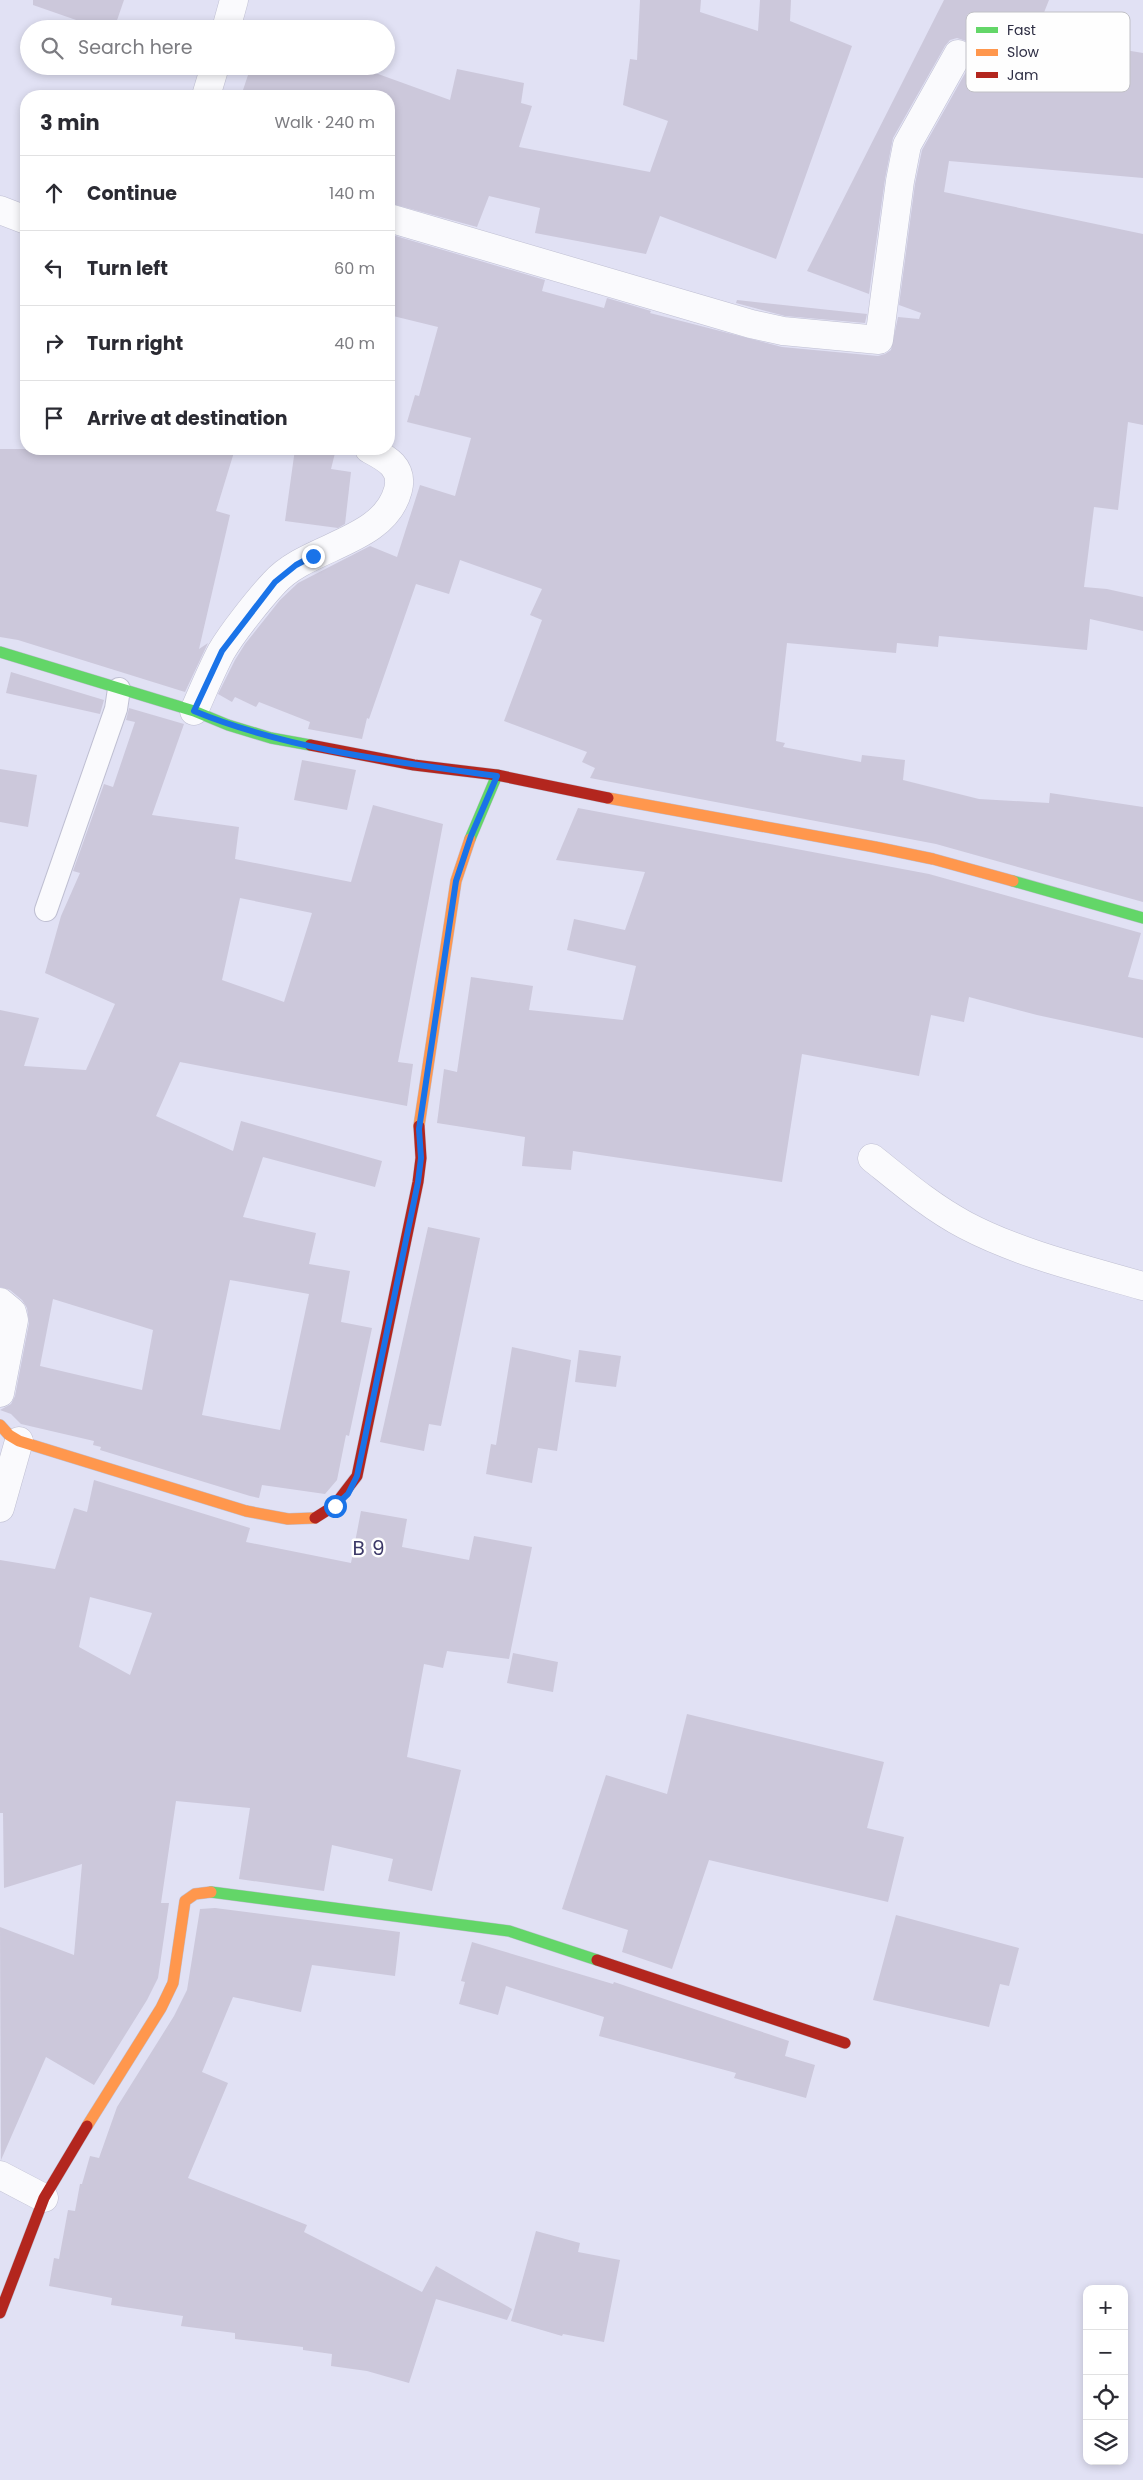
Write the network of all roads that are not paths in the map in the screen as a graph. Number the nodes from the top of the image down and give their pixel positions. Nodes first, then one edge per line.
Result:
1 (234, 0) edge
2 (228, 20) edge
3 (958, 54) dead end
4 (212, 75) edge
5 (208, 90) edge
6 (0, 210) edge
7 (20, 218) edge
8 (395, 220) edge
9 (380, 455) edge
10 (0, 652) edge
11 (119, 689) junction
12 (194, 711) junction
13 (497, 776) junction
14 (46, 910) dead end
15 (1143, 918) edge
16 (872, 1158) dead end
17 (1143, 1286) edge
18 (0, 1302) edge
19 (0, 1394) edge
20 (9, 1433) edge
21 (0, 1508) edge
22 (845, 2043) dead end
23 (0, 2175) edge
24 (44, 2198) junction
25 (0, 2313) edge

1 - 2 street
3 - 8 street
4 - 5 street
6 - 7 street
9 - 12 street
10 - 11 street
11 - 12 street
11 - 14 lane
12 - 13 street
13 - 15 street
13 - 20 street
16 - 17 street
18 - 19 street
20 - 21 street
22 - 24 street
23 - 24 street
24 - 25 street

